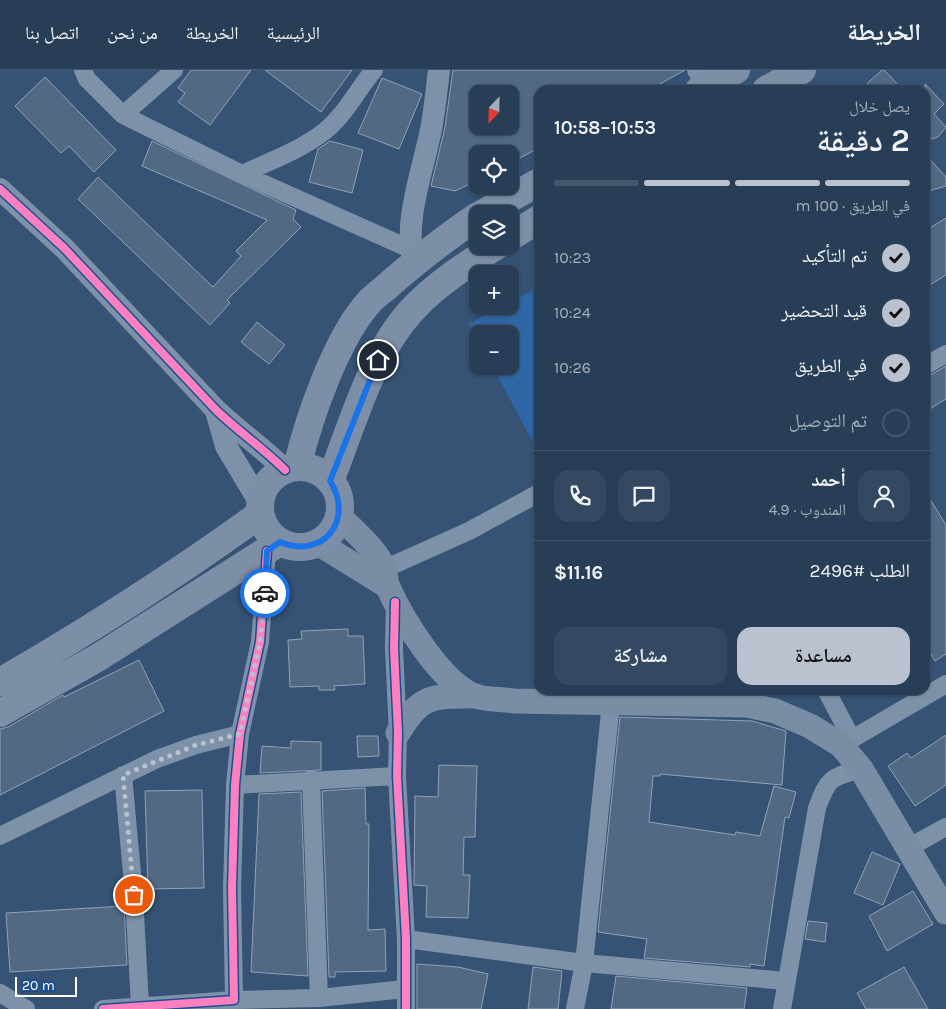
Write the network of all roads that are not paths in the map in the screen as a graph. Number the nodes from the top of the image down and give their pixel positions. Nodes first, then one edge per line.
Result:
1 (82, 70) edge
2 (174, 70) edge
3 (374, 70) edge
4 (439, 70) edge
5 (736, 70) edge
6 (802, 70) edge
7 (707, 83) edge
8 (775, 85) edge
9 (123, 115) junction
10 (242, 174) junction
11 (534, 185) edge
12 (0, 189) edge
13 (498, 205) edge
14 (469, 221) edge
15 (534, 222) edge
16 (519, 231) edge
17 (483, 255) edge
18 (412, 256) junction
19 (946, 354) edge
20 (930, 363) edge
21 (216, 410) junction
22 (291, 468) junction
23 (330, 481) junction
24 (534, 496) edge
25 (260, 508) junction
26 (339, 516) junction
27 (318, 543) junction
28 (274, 546) junction
29 (384, 583) junction
30 (0, 682) edge
31 (946, 684) edge
32 (930, 693) edge
33 (828, 695) edge
34 (927, 695) edge
35 (476, 696) junction
36 (611, 703) junction
37 (0, 713) edge
38 (398, 733) junction
39 (240, 734) junction
40 (847, 742) junction
41 (861, 769) junction
42 (123, 775) junction
43 (397, 776) junction
44 (311, 779) junction
45 (235, 784) junction
46 (946, 827) edge
47 (0, 836) edge
48 (908, 848) junction
49 (946, 912) edge
50 (406, 939) junction
51 (584, 963) junction
52 (786, 981) junction
53 (405, 989) junction
54 (0, 993) edge
55 (319, 998) junction
56 (235, 1005) edge
57 (140, 1006) junction
58 (26, 1009) edge
59 (103, 1009) edge
60 (406, 1009) edge
61 (575, 1009) edge
62 (782, 1009) edge

1 - 9 street
2 - 9 street
3 - 10 street
4 - 18 street
5 - 7 main road
6 - 8 main road
9 - 10 street
10 - 18 street
11 - 13 main road
12 - 21 street
14 - 18 main road
15 - 16 main road
17 - 23 main road
18 - 22 main road
19 - 20 street
21 - 22 street
21 - 25 street
22 - 23 main road
22 - 25 main road
23 - 26 main road
24 - 29 street
25 - 28 main road
25 - 30 main road
26 - 27 main road
26 - 29 main road
27 - 28 main road
27 - 29 main road
28 - 37 main road
28 - 39 street
29 - 35 main road
29 - 38 street
31 - 32 street
33 - 40 street
34 - 40 street
35 - 36 main road
35 - 38 main road
36 - 40 main road
36 - 51 street
38 - 43 street
39 - 42 street
39 - 45 street
40 - 41 main road
41 - 48 main road
41 - 52 street
42 - 47 street
42 - 57 street
43 - 44 street
43 - 50 street
44 - 45 street
44 - 55 street
45 - 56 street
46 - 48 street
48 - 49 main road
50 - 51 street
50 - 53 street
51 - 52 street
51 - 61 street
52 - 62 street
53 - 55 street
53 - 60 street
54 - 58 street
55 - 56 street
56 - 57 street
57 - 59 street

